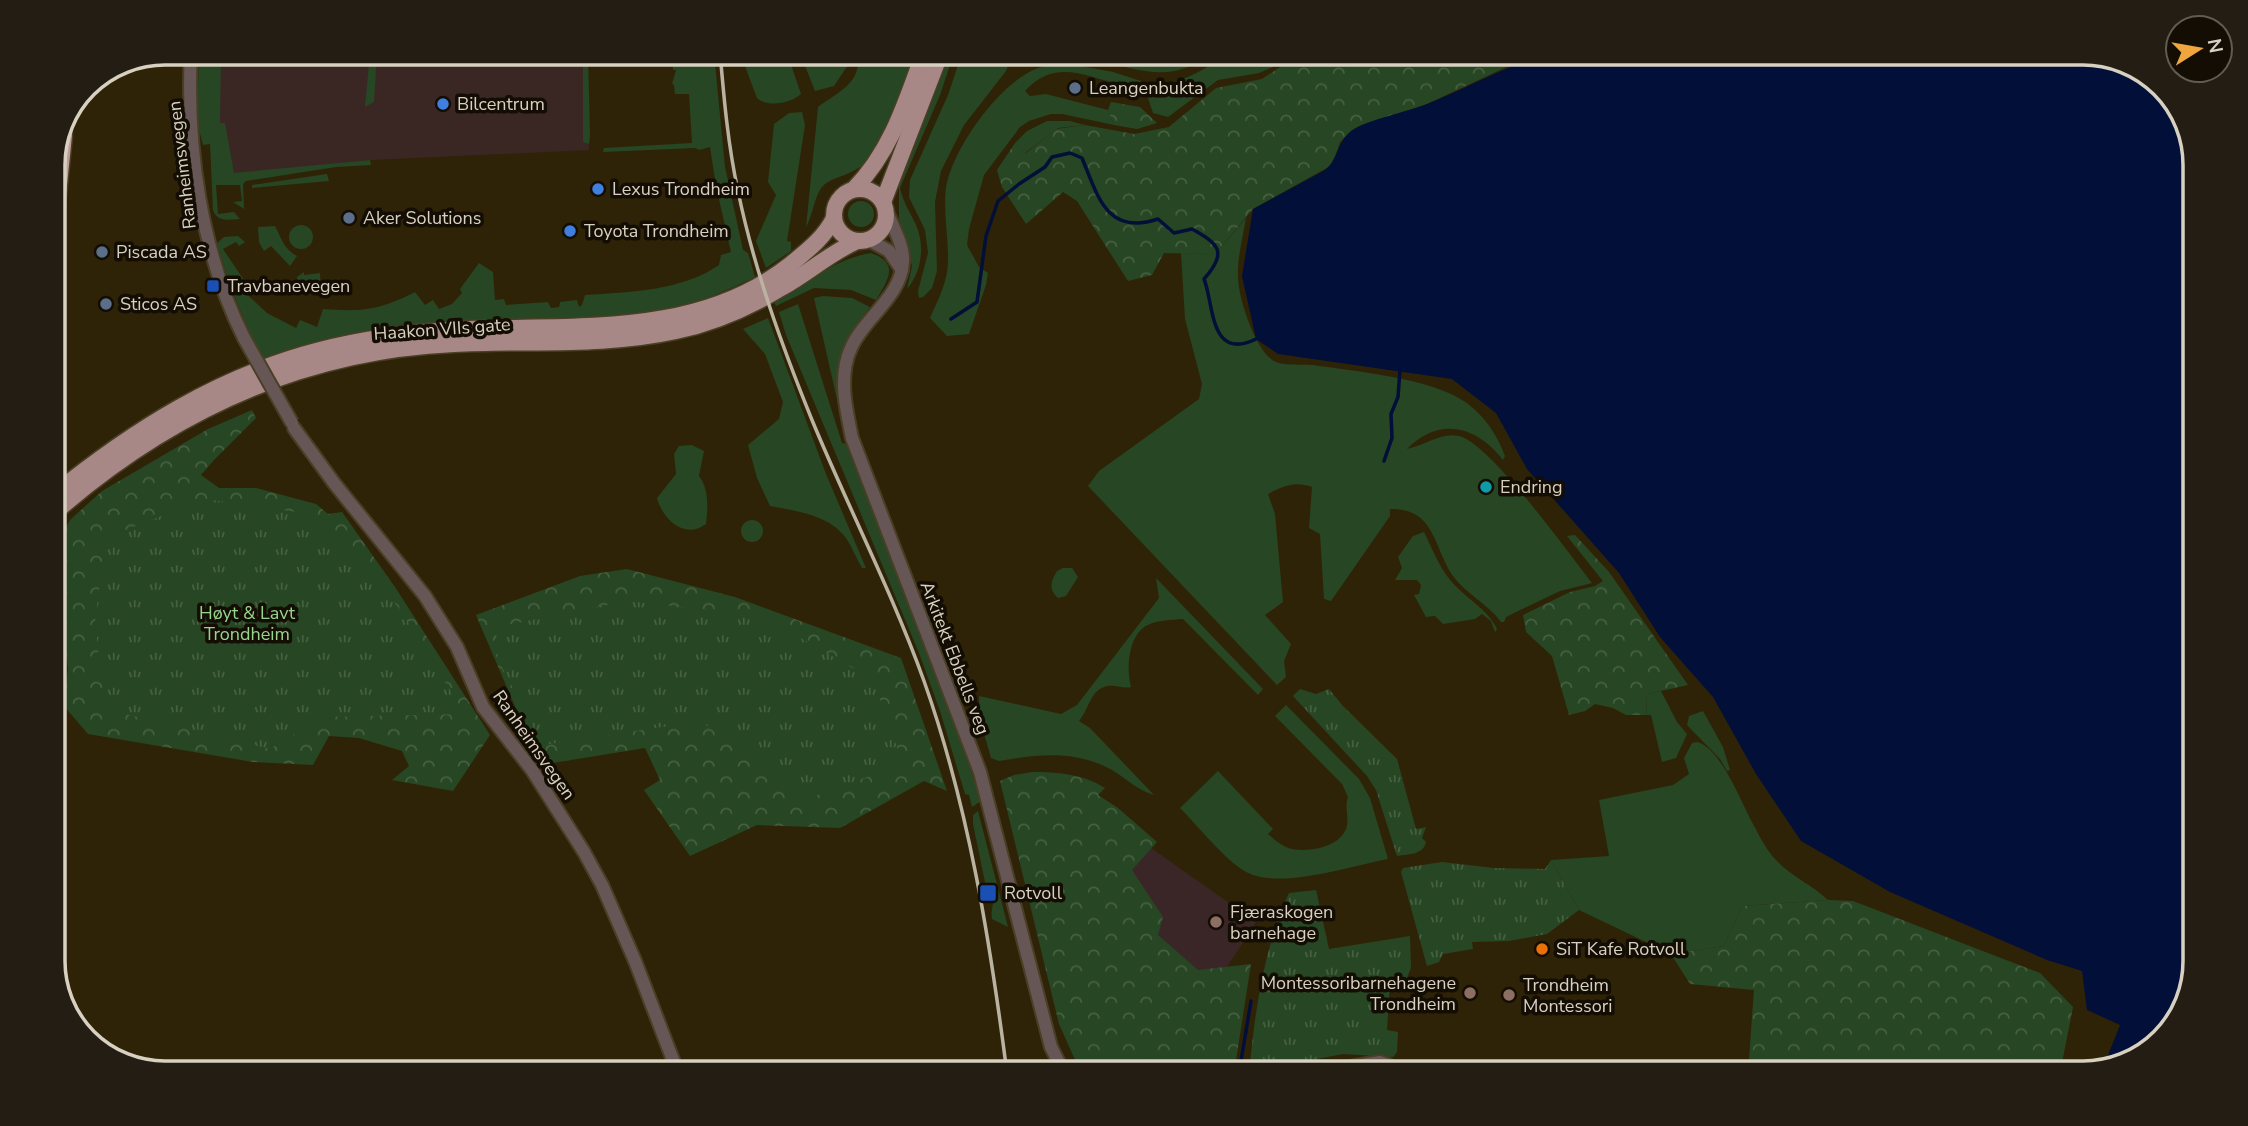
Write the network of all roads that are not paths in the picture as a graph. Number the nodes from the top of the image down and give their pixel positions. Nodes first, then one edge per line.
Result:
1 (191, 65) edge
2 (919, 65) edge
3 (936, 65) edge
4 (854, 189) junction
5 (885, 206) junction
6 (834, 218) junction
7 (862, 241) junction
8 (902, 270) junction
9 (65, 486) edge
10 (65, 504) edge
11 (673, 1061) edge
12 (1058, 1061) edge

1 - 11 street, Ranheimsvegen, bridge
2 - 4 main road
3 - 5 main road
4 - 5 main road
4 - 6 main road
5 - 7 main road
5 - 8 street
6 - 7 main road
6 - 9 main road, Haakon VIIs gate
7 - 8 street
7 - 10 main road, Haakon VIIs gate
8 - 12 street, Arkitekt Ebbells veg

